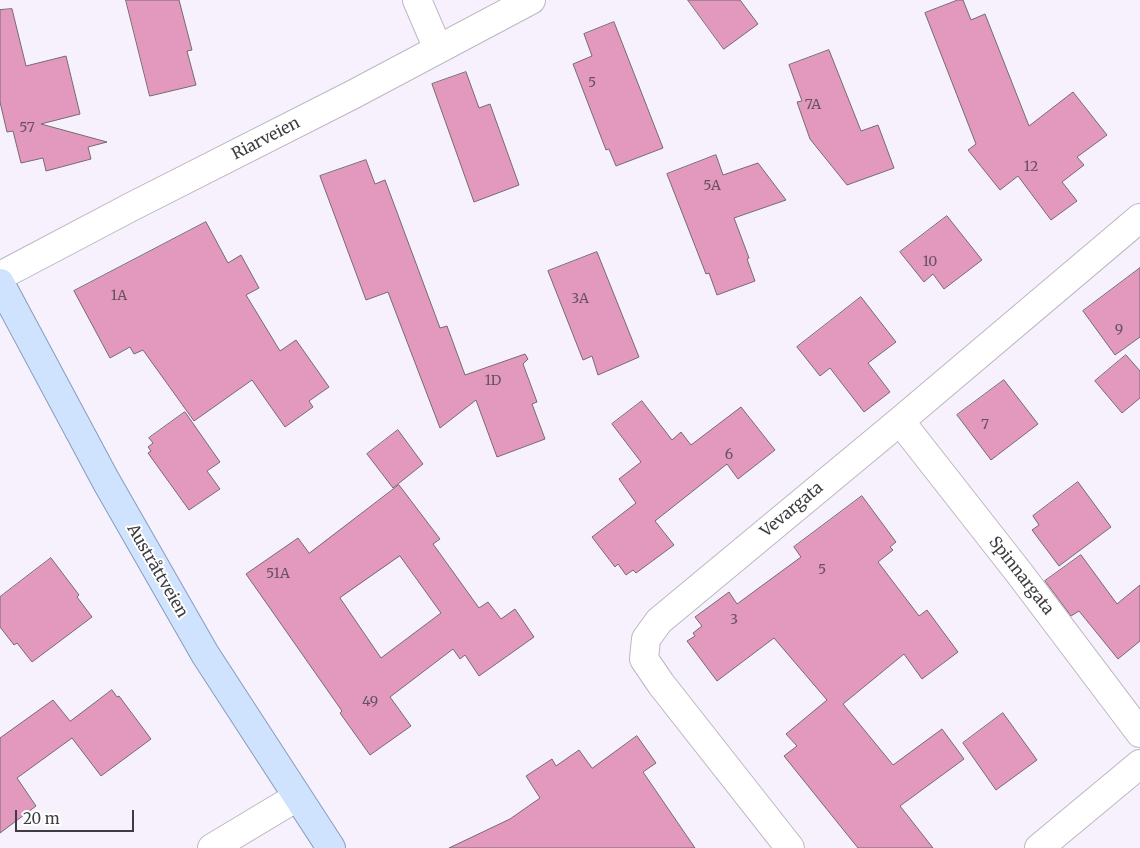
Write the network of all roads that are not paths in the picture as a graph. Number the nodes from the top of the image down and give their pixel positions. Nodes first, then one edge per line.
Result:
1 (417, 0) edge
2 (531, 0) edge
3 (438, 50) junction
4 (1140, 218) edge
5 (0, 276) edge
6 (0, 283) edge
7 (900, 421) junction
8 (1140, 733) edge
9 (1140, 764) edge
10 (297, 797) junction
11 (212, 848) edge
12 (331, 848) edge
13 (790, 848) edge
14 (1039, 848) edge

1 - 3 street
2 - 3 street, Riarveien
3 - 5 street, Riarveien
4 - 7 street, Vevargata
6 - 10 main road, Austråttveien
7 - 8 street, Spinnargata
7 - 13 street, Vevargata
9 - 14 street
10 - 11 street
10 - 12 main road, Austråttveien

